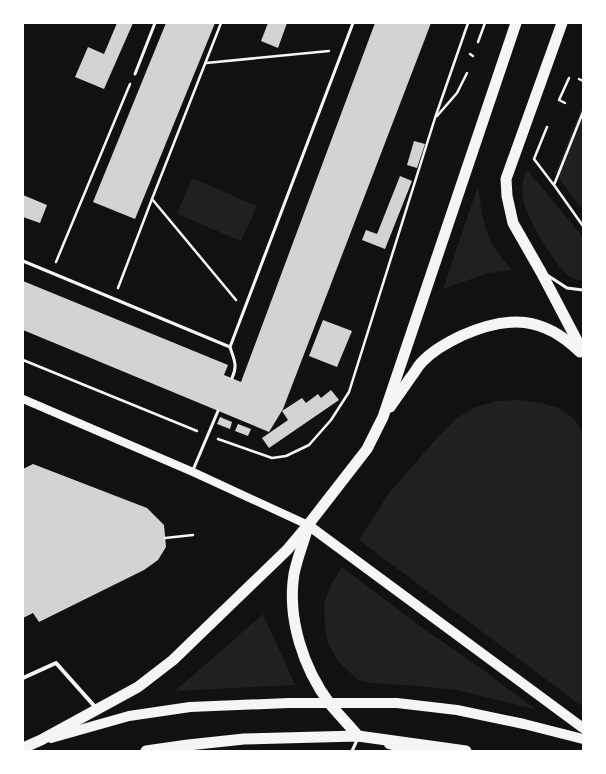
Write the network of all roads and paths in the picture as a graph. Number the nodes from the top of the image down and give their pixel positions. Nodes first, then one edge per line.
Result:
1 (156, 23) edge
2 (221, 23) edge
3 (353, 23) edge
4 (468, 23) edge
5 (485, 23) edge
6 (516, 23) edge
7 (562, 23) edge
8 (478, 42) dead end
9 (343, 50) junction
10 (206, 63) junction
11 (467, 72) dead end
12 (134, 74) joint
13 (569, 78) dead end
14 (579, 79) dead end
15 (583, 81) edge
16 (565, 103) dead end
17 (583, 112) edge
18 (435, 118) junction
19 (547, 127) dead end
20 (554, 185) junction
21 (152, 199) junction
22 (583, 226) edge
23 (23, 262) edge
24 (541, 272) junction
25 (51, 273) junction
26 (583, 290) edge
27 (114, 299) junction
28 (244, 310) junction
29 (230, 347) junction
30 (583, 352) edge
31 (583, 356) edge
32 (23, 360) edge
33 (232, 378) dead end
34 (23, 399) edge
35 (218, 411) dead end
36 (383, 417) junction
37 (208, 435) junction
38 (192, 472) junction
39 (308, 525) junction
40 (193, 535) dead end
41 (165, 538) dead end
42 (23, 678) edge
43 (330, 703) junction
44 (98, 710) junction
45 (583, 728) edge
46 (358, 736) junction
47 (583, 739) edge
48 (41, 740) junction
49 (23, 748) edge
50 (146, 751) edge
51 (352, 751) edge
52 (414, 751) edge
53 (466, 751) edge

1 - 12 lane
2 - 10 path
3 - 9 lane
4 - 18 path
5 - 8 path
6 - 36 highway
7 - 24 highway
9 - 10 path
9 - 28 lane
10 - 21 path
11 - 18 path
12 - 25 path
13 - 16 path
14 - 15 path
17 - 20 path
18 - 37 path
19 - 20 path
20 - 22 path
21 - 27 path
21 - 28 path
23 - 25 lane
24 - 26 lane
24 - 30 highway
25 - 27 lane
27 - 29 lane
28 - 29 lane
29 - 33 lane
31 - 36 highway
32 - 37 path
34 - 38 main road
35 - 37 lane
36 - 39 highway
37 - 38 lane
38 - 39 main road
39 - 43 highway
39 - 44 highway
39 - 45 main road
40 - 41 path
42 - 44 street
43 - 46 highway
43 - 47 main road
43 - 48 main road
44 - 48 highway
46 - 50 highway
46 - 51 lane
46 - 52 main road
46 - 53 highway
48 - 49 highway

